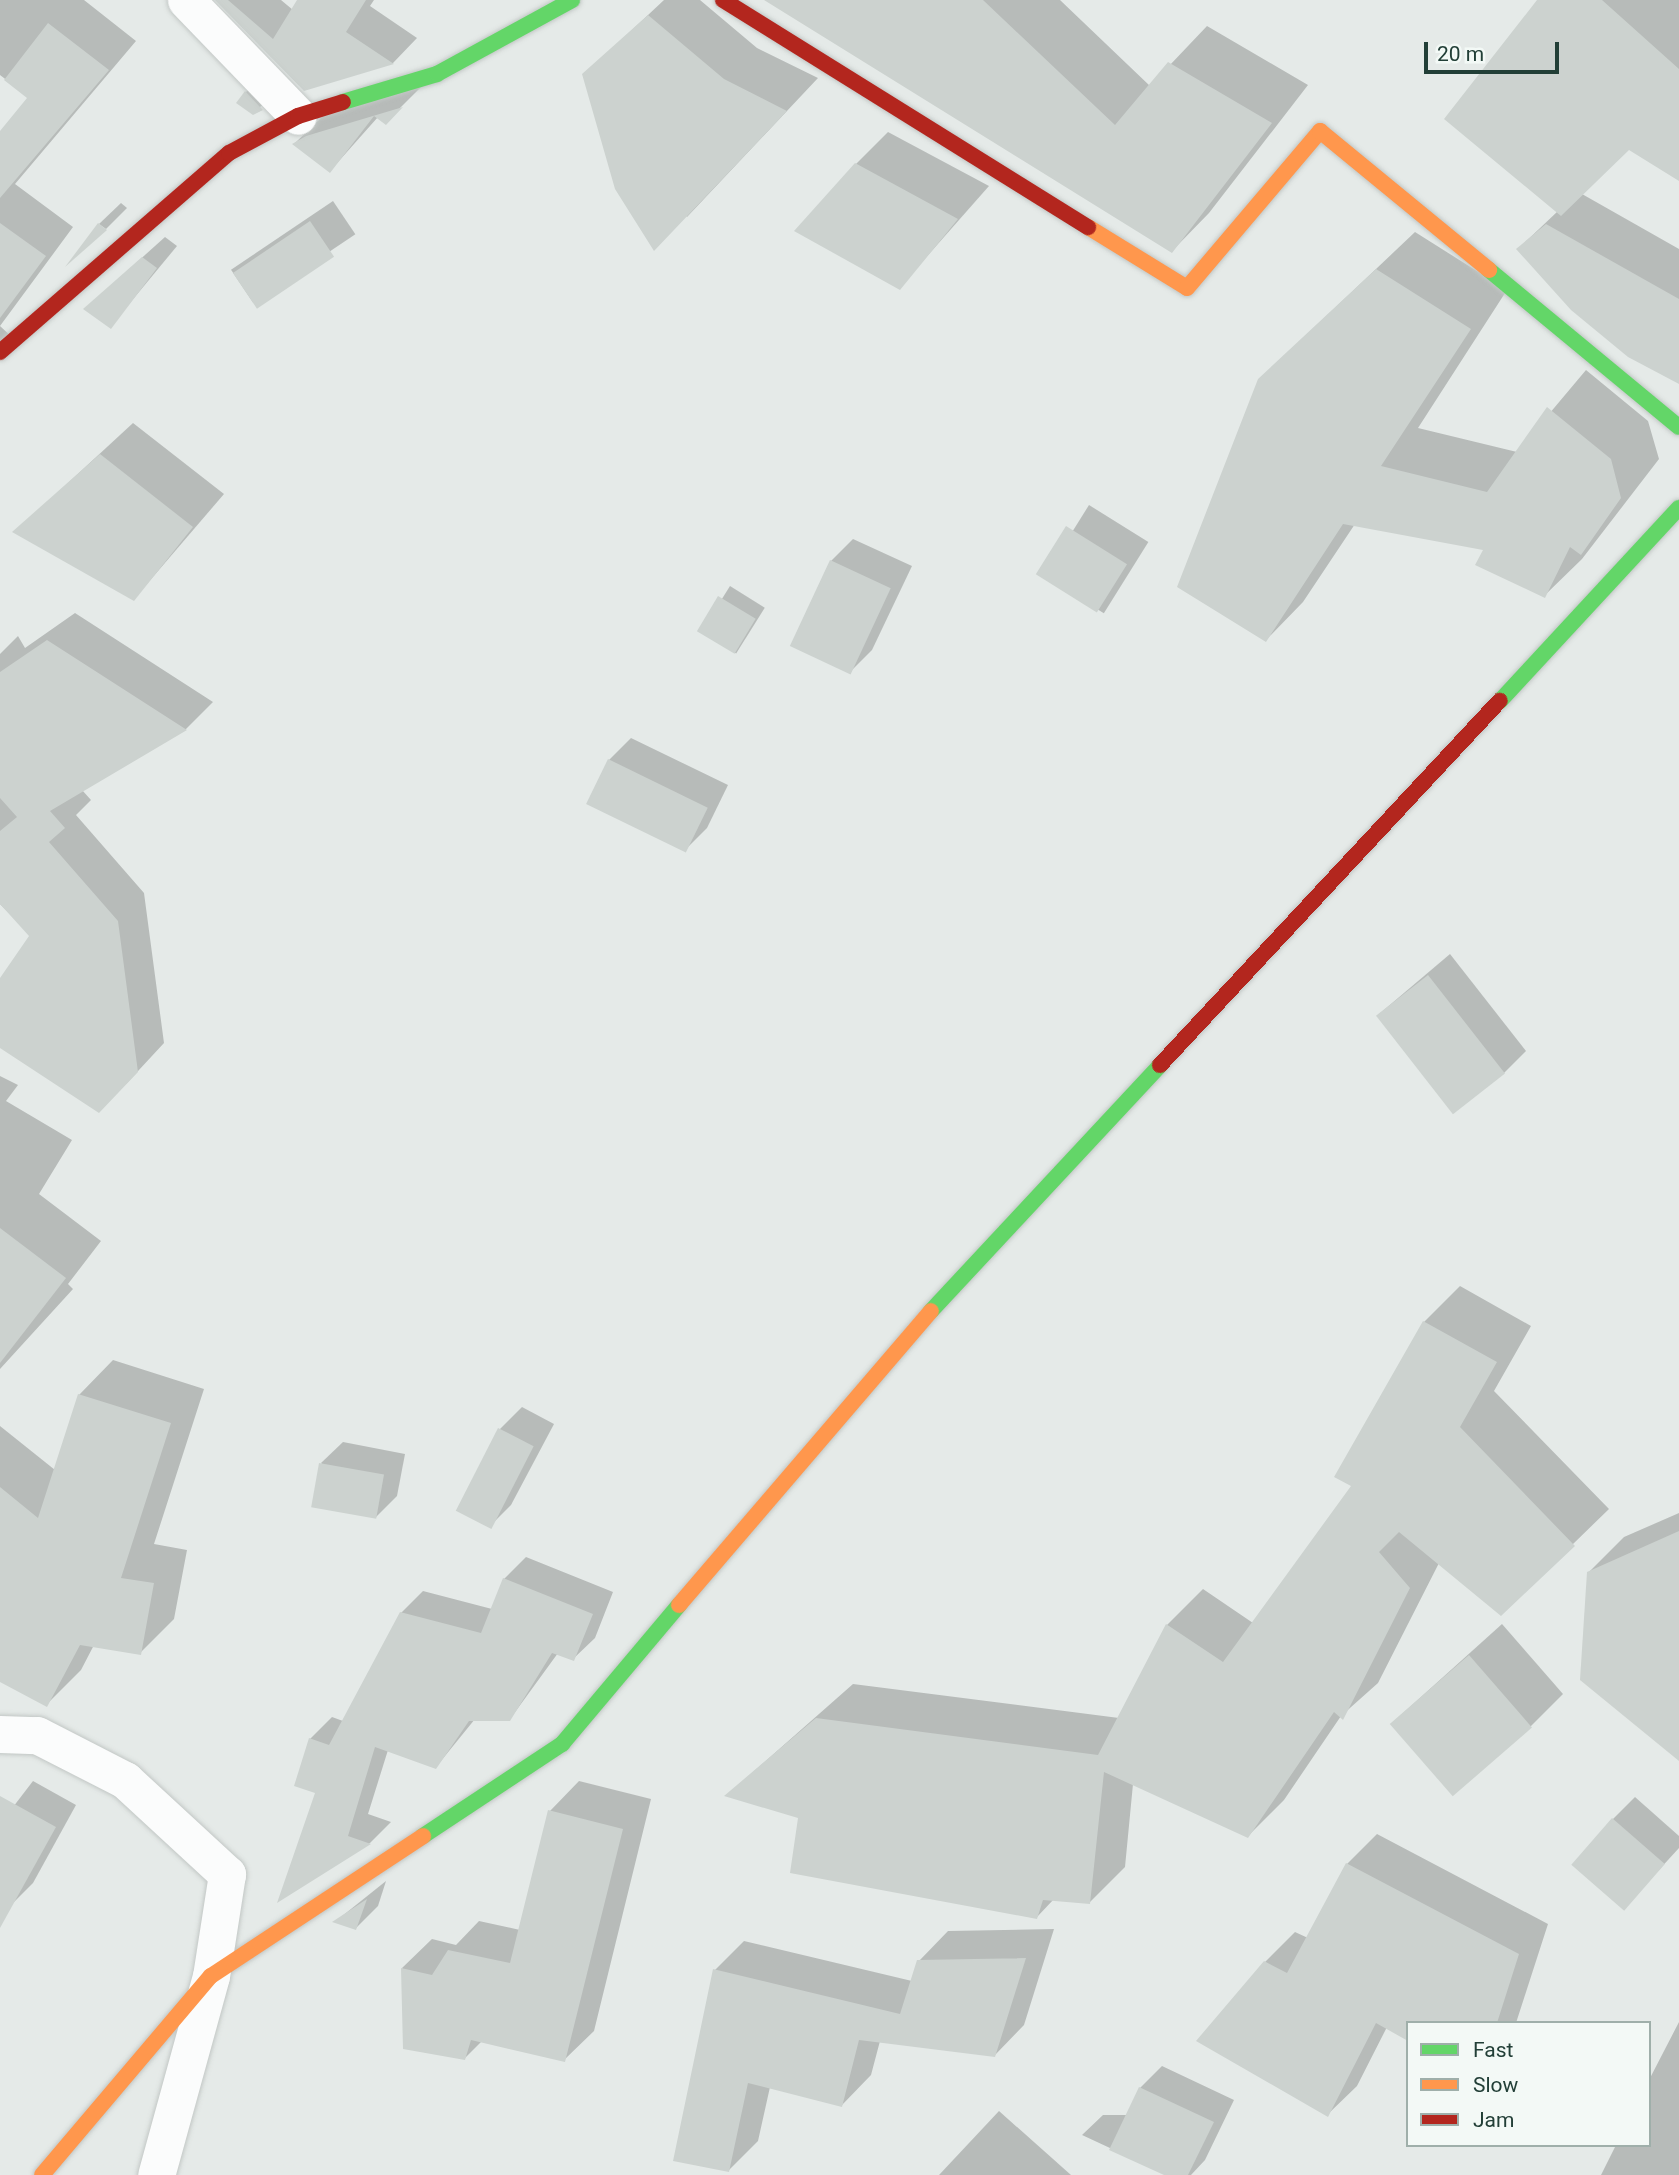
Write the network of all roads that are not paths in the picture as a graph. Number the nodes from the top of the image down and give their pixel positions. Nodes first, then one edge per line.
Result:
1 (186, 0) edge
2 (572, 0) edge
3 (723, 0) edge
4 (299, 116) junction
5 (0, 352) edge
6 (1679, 427) edge
7 (1679, 508) edge
8 (0, 1734) edge
9 (211, 1976) junction
10 (42, 2175) edge
11 (156, 2175) edge

1 - 4 street
2 - 4 street
3 - 6 street
4 - 5 street
7 - 9 street
8 - 9 street
9 - 10 street
9 - 11 street

